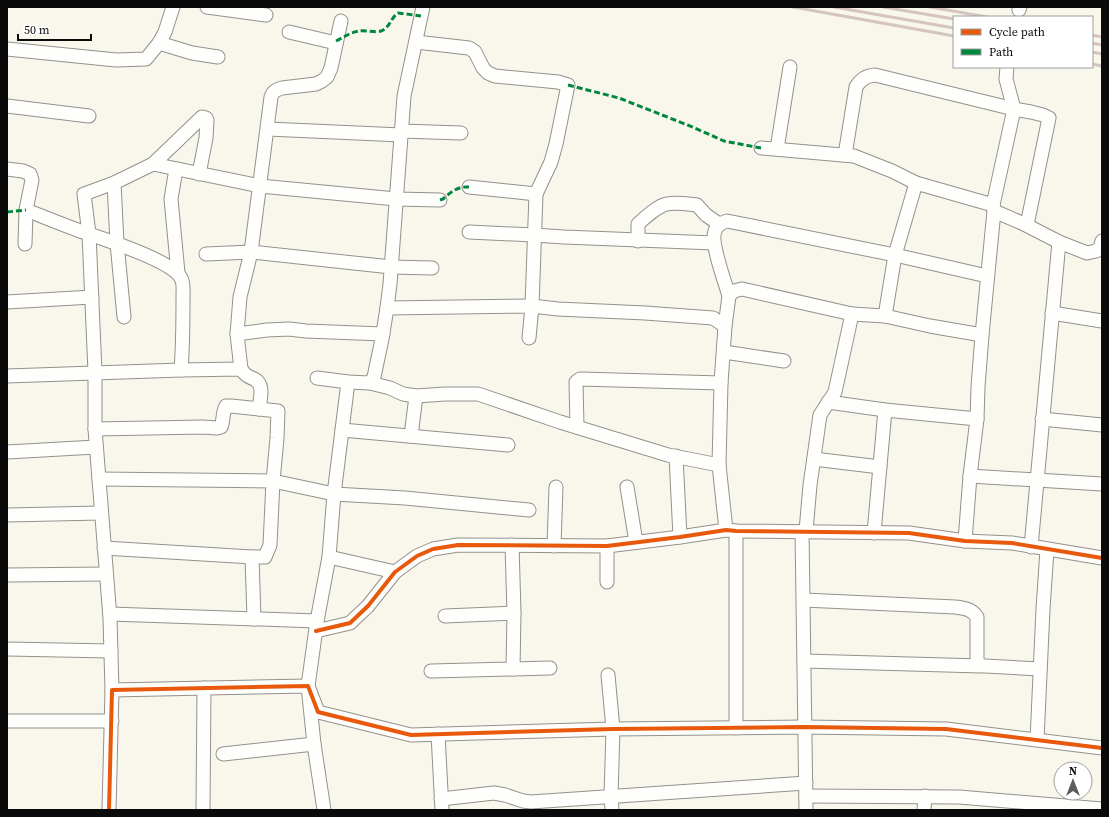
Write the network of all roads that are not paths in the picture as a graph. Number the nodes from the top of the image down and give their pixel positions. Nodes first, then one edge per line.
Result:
1 (173, 7) edge
2 (207, 7) edge
3 (423, 7) edge
4 (266, 15) dead end
5 (341, 21) dead end
6 (289, 32) dead end
7 (416, 42) junction
8 (159, 43) junction
9 (336, 43) junction
10 (7, 49) edge
11 (218, 57) dead end
12 (790, 67) dead end
13 (1007, 68) edge
14 (7, 106) edge
15 (1014, 109) junction
16 (90, 116) dead end
17 (268, 129) junction
18 (401, 133) junction
19 (461, 133) dead end
20 (762, 148) dead end
21 (777, 149) junction
22 (845, 155) junction
23 (153, 164) junction
24 (7, 169) edge
25 (176, 169) junction
26 (199, 174) junction
27 (114, 183) junction
28 (916, 183) junction
29 (260, 186) junction
30 (469, 186) dead end
31 (536, 194) junction
32 (396, 199) junction
33 (440, 200) dead end
34 (993, 208) junction
35 (26, 210) junction
36 (719, 224) junction
37 (1027, 225) junction
38 (469, 232) dead end
39 (89, 234) junction
40 (534, 235) junction
41 (638, 240) junction
42 (1102, 241) edge
43 (1059, 242) junction
44 (117, 243) junction
45 (714, 243) junction
46 (25, 244) dead end
47 (251, 252) junction
48 (206, 254) dead end
49 (895, 255) junction
50 (392, 266) junction
51 (432, 268) dead end
52 (178, 273) junction
53 (987, 276) junction
54 (729, 296) junction
55 (92, 297) junction
56 (7, 302) edge
57 (532, 306) junction
58 (387, 308) junction
59 (1052, 313) junction
60 (852, 314) junction
61 (885, 316) junction
62 (124, 317) dead end
63 (1102, 321) edge
64 (725, 326) junction
65 (237, 334) junction
66 (383, 334) junction
67 (982, 335) junction
68 (529, 338) dead end
69 (724, 352) junction
70 (784, 360) dead end
71 (241, 369) junction
72 (181, 370) junction
73 (95, 372) junction
74 (7, 376) edge
75 (316, 378) dead end
76 (348, 382) junction
77 (370, 382) junction
78 (722, 383) junction
79 (416, 396) junction
80 (828, 402) junction
81 (259, 409) junction
82 (885, 410) junction
83 (977, 419) junction
84 (1042, 419) junction
85 (1102, 425) edge
86 (577, 427) junction
87 (95, 429) junction
88 (342, 430) junction
89 (411, 436) junction
90 (508, 445) dead end
91 (96, 447) junction
92 (7, 452) edge
93 (676, 456) junction
94 (814, 460) junction
95 (719, 465) junction
96 (880, 466) junction
97 (970, 476) junction
98 (99, 479) junction
99 (273, 480) junction
100 (1037, 480) junction
101 (1102, 484) edge
102 (556, 487) dead end
103 (627, 487) dead end
104 (334, 494) junction
105 (529, 510) dead end
106 (101, 513) junction
107 (7, 515) edge
108 (731, 530) junction
109 (804, 531) junction
110 (874, 533) junction
111 (680, 537) junction
112 (965, 541) junction
113 (636, 542) junction
114 (512, 545) junction
115 (554, 546) junction
116 (607, 546) junction
117 (1031, 546) junction
118 (104, 548) junction
119 (1047, 550) junction
120 (252, 557) junction
121 (329, 557) junction
122 (1102, 558) edge
123 (395, 572) junction
124 (106, 574) junction
125 (7, 575) edge
126 (607, 582) dead end
127 (804, 600) junction
128 (514, 613) junction
129 (110, 614) junction
130 (445, 616) dead end
131 (254, 619) junction
132 (317, 626) junction
133 (7, 649) edge
134 (111, 651) junction
135 (804, 661) junction
136 (981, 666) junction
137 (550, 668) dead end
138 (513, 669) junction
139 (1040, 669) junction
140 (431, 671) dead end
141 (608, 675) dead end
142 (308, 686) junction
143 (204, 688) junction
144 (112, 690) junction
145 (7, 721) edge
146 (112, 721) junction
147 (804, 727) junction
148 (736, 728) junction
149 (613, 729) junction
150 (438, 734) junction
151 (1037, 740) junction
152 (314, 744) junction
153 (1102, 748) edge
154 (224, 754) dead end
155 (806, 783) junction
156 (611, 796) junction
157 (806, 796) junction
158 (925, 796) junction
159 (442, 804) edge
160 (1102, 809) edge
161 (109, 810) edge
162 (203, 810) edge
163 (324, 810) edge
164 (612, 810) edge
165 (806, 810) edge
166 (924, 810) edge

1 - 8 street
2 - 4 street
3 - 7 street
5 - 9 street
6 - 9 street
7 - 18 street
7 - 31 street
8 - 10 street
8 - 11 street
9 - 17 street
12 - 21 street
13 - 15 street
14 - 16 street
15 - 22 street
15 - 34 street
15 - 37 street
17 - 18 street
17 - 29 street
18 - 19 street
18 - 32 street
20 - 21 street
21 - 22 street
22 - 28 street
23 - 25 street
23 - 26 street
23 - 27 street
24 - 35 street
25 - 26 street
25 - 52 street
26 - 29 street
27 - 39 street
27 - 44 street
28 - 34 street
28 - 49 street
29 - 32 street
29 - 47 street
30 - 31 street
31 - 40 street
32 - 33 street
32 - 50 street
34 - 37 street
34 - 53 street
35 - 39 street
35 - 46 street
36 - 41 street
36 - 45 street
36 - 49 street
37 - 43 street
38 - 40 street
39 - 44 street
39 - 55 street
40 - 41 street
40 - 57 street
41 - 45 street
42 - 43 street
43 - 59 street
44 - 52 street
44 - 62 street
45 - 54 street
47 - 48 street
47 - 50 street
47 - 65 street
49 - 53 street
49 - 61 street
50 - 51 street
50 - 58 street
52 - 72 street
53 - 67 street
54 - 60 street
54 - 64 street
55 - 56 street
55 - 73 street
57 - 58 street
57 - 64 street
57 - 68 street
58 - 66 street
59 - 63 street
59 - 84 street
60 - 61 street
60 - 80 street
61 - 67 street
64 - 69 street
65 - 66 street
65 - 71 street
66 - 77 street
67 - 83 street
69 - 70 street
69 - 78 street
71 - 72 street
71 - 81 street
72 - 73 street
73 - 74 street
73 - 87 street
75 - 76 street
76 - 77 street
76 - 88 street
77 - 79 street
78 - 86 street
78 - 95 street
79 - 86 street
79 - 89 street
80 - 82 street
80 - 94 street
81 - 87 street
81 - 99 street
82 - 83 street
82 - 96 street
83 - 97 street
84 - 85 street
84 - 100 street
86 - 93 street
87 - 91 street
88 - 89 street
88 - 104 street
89 - 90 street
91 - 92 street
91 - 98 street
93 - 95 street
93 - 111 street
94 - 96 street
94 - 109 street
95 - 108 street
96 - 110 street
97 - 100 street
97 - 112 street
98 - 99 street
98 - 106 street
99 - 104 street
99 - 120 street
100 - 101 street
100 - 117 street
102 - 115 street
103 - 113 street
104 - 105 street
104 - 121 street
106 - 107 street
106 - 118 street
108 - 109 street
108 - 111 street
108 - 148 street
109 - 110 street
109 - 127 street
110 - 112 street
111 - 113 street
112 - 117 street
113 - 116 street
114 - 115 street
114 - 123 street
114 - 128 street
115 - 116 street
116 - 126 street
117 - 119 street
118 - 120 street
118 - 124 street
119 - 122 street
119 - 139 street
120 - 131 street
121 - 123 street
121 - 132 street
123 - 132 street
124 - 125 street
124 - 129 street
127 - 135 street
127 - 136 street
128 - 130 street
128 - 138 street
129 - 131 street
129 - 134 street
131 - 132 street
132 - 142 street
133 - 134 street
134 - 144 street
135 - 136 street
135 - 147 street
136 - 139 street
137 - 138 street
138 - 140 street
139 - 151 street
141 - 149 street
142 - 143 street
142 - 150 street
142 - 152 street
143 - 144 street
143 - 162 street
144 - 146 street
145 - 146 street
146 - 161 street
147 - 148 street
147 - 151 street
147 - 155 street
148 - 149 street
149 - 150 street
149 - 156 street
150 - 159 street
151 - 153 street
152 - 154 street
152 - 163 street
155 - 156 street
155 - 157 street
156 - 159 street
156 - 164 street
157 - 158 street
157 - 165 street
158 - 160 street
158 - 166 street

